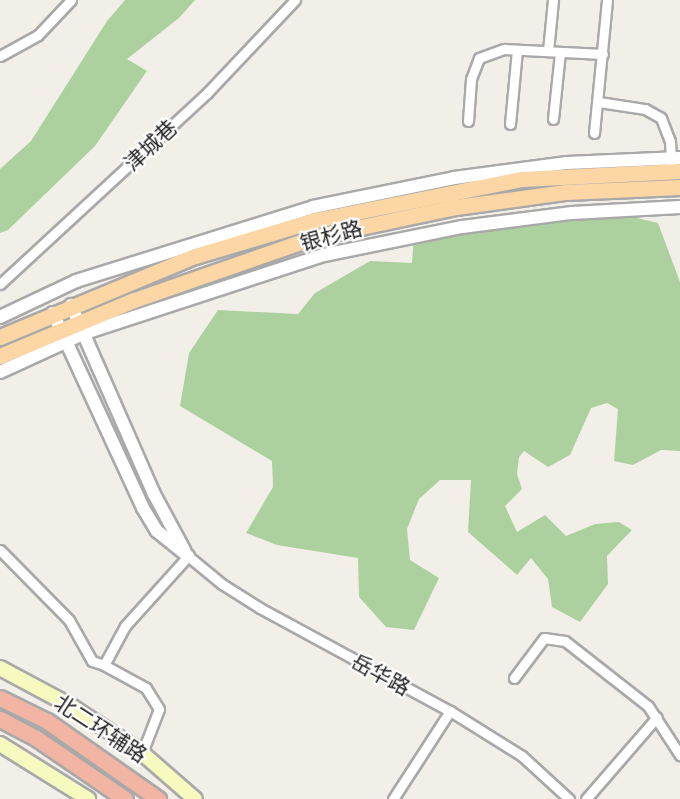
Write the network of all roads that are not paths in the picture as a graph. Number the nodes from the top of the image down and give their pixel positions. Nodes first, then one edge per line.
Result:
1 (71, 0) edge
2 (295, 0) edge
3 (553, 0) edge
4 (607, 0) edge
5 (517, 50) junction
6 (548, 51) junction
7 (560, 52) junction
8 (603, 54) junction
9 (0, 57) edge
10 (599, 102) junction
11 (553, 118) dead end
12 (468, 121) dead end
13 (510, 124) dead end
14 (594, 134) dead end
15 (675, 172) edge
16 (680, 207) edge
17 (0, 284) edge
18 (71, 305) junction
19 (52, 313) junction
20 (0, 317) edge
21 (82, 328) junction
22 (65, 336) junction
23 (0, 337) edge
24 (0, 356) edge
25 (0, 372) edge
26 (0, 550) edge
27 (188, 556) junction
28 (104, 665) junction
29 (0, 668) edge
30 (514, 678) dead end
31 (0, 698) edge
32 (450, 711) junction
33 (657, 717) junction
34 (0, 719) edge
35 (0, 744) edge
36 (142, 753) junction
37 (680, 755) edge
38 (154, 796) edge
39 (88, 799) edge
40 (125, 799) edge
41 (195, 799) edge
42 (393, 799) edge
43 (569, 799) edge
44 (586, 799) edge

1 - 9 street
2 - 17 street, 津城巷
3 - 6 street
4 - 8 street
5 - 6 street
5 - 12 street
5 - 13 street
6 - 7 street
7 - 8 street
7 - 11 street
8 - 10 street
10 - 14 street
10 - 15 street
15 - 18 main road, 银杉路
15 - 20 street, 银杉路
15 - 21 main road, 银杉路
16 - 21 street, 银杉路
18 - 19 main road, 银杉路
18 - 21 street, 岳华路
19 - 22 street, 岳华路
19 - 23 main road, 银杉路
21 - 22 main road, 银杉路
21 - 27 street, 岳华路
22 - 24 main road, 银杉路
22 - 25 street, 银杉路
22 - 27 street, 岳华路
26 - 28 street
27 - 28 street
27 - 32 street, 岳华路
28 - 36 street
29 - 36 main road, 北二环辅路
30 - 33 street
31 - 38 highway
32 - 42 street
32 - 43 street, 岳华路
33 - 37 street
33 - 44 street
34 - 40 highway
35 - 39 main road
36 - 41 main road, 北二环辅路

